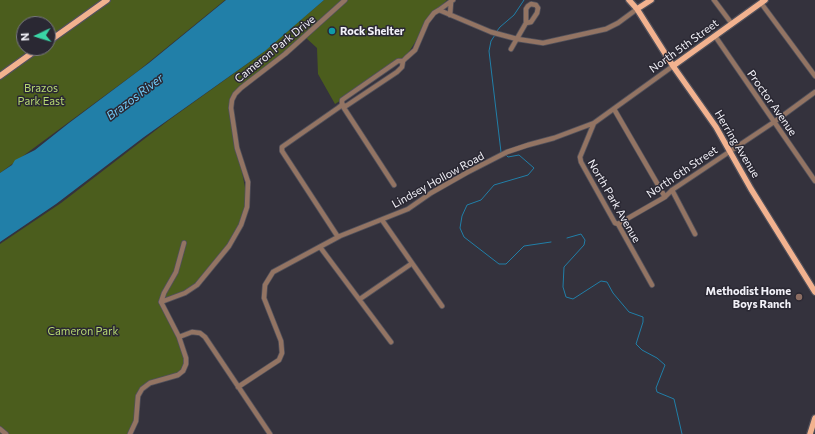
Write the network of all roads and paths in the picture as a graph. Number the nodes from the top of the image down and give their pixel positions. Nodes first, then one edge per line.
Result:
1 (107, 0) edge
2 (345, 0) edge
3 (629, 0) edge
4 (634, 0) edge
5 (651, 0) edge
6 (714, 0) edge
7 (452, 1) edge
8 (763, 1) edge
9 (637, 9) junction
10 (440, 10) junction
11 (450, 15) junction
12 (526, 23) dead end
13 (732, 24) junction
14 (56, 36) edge
15 (715, 36) junction
16 (517, 39) junction
17 (511, 49) dead end
18 (28, 56) edge
19 (403, 61) junction
20 (673, 66) junction
21 (0, 76) edge
22 (815, 76) edge
23 (815, 92) edge
24 (342, 105) junction
25 (614, 109) junction
26 (774, 122) junction
27 (594, 123) junction
28 (730, 151) junction
29 (815, 171) edge
30 (810, 174) junction
31 (815, 181) edge
32 (394, 185) dead end
33 (672, 190) junction
34 (665, 196) junction
35 (382, 220) junction
36 (618, 224) junction
37 (695, 234) dead end
38 (338, 237) junction
39 (184, 243) dead end
40 (320, 247) junction
41 (411, 264) junction
42 (652, 285) dead end
43 (815, 292) edge
44 (360, 299) junction
45 (161, 302) junction
46 (442, 306) dead end
47 (179, 337) junction
48 (391, 342) dead end
49 (238, 387) junction
50 (815, 418) edge
51 (0, 429) edge
52 (6, 434) edge
53 (130, 434) edge
54 (270, 434) edge
55 (810, 434) edge

1 - 14 main road
2 - 45 street, Cameron Park Drive
3 - 9 main road, Herring Avenue
4 - 9 main road, Herring Avenue
5 - 9 main road
6 - 13 street
7 - 10 street
7 - 11 street
8 - 13 main road, North 5th Street
8 - 22 street
9 - 16 street
9 - 20 main road, Herring Avenue
10 - 11 street
10 - 19 street
11 - 16 street
12 - 16 street
13 - 15 main road, North 5th Street
15 - 20 main road, North 5th Street
15 - 26 street, Proctor Avenue
16 - 17 street
18 - 21 main road
19 - 24 street
19 - 24 street
20 - 25 street, North 5th Street
20 - 28 main road, Herring Avenue
23 - 26 street, North 6th Street
24 - 32 street
24 - 38 street
25 - 27 street, Lindsey Hollow Road
25 - 34 street
26 - 28 street, North 6th Street
26 - 30 street, Proctor Avenue
27 - 35 street, Lindsey Hollow Road
27 - 36 street, North Park Avenue
28 - 33 street, North 6th Street
28 - 43 main road, Herring Avenue
29 - 30 street
30 - 31 street, Proctor Avenue
33 - 34 street, North 6th Street
33 - 37 street
34 - 36 street, North 6th Street
35 - 38 street, Lindsey Hollow Road
35 - 41 street
36 - 42 street, North Park Avenue
38 - 40 street, Lindsey Hollow Road
39 - 45 street
40 - 44 street
40 - 49 street, Lindsey Hollow Road
41 - 44 street
41 - 46 street
44 - 48 street
45 - 47 street
47 - 49 street
47 - 53 street
49 - 54 street
50 - 55 main road
51 - 52 street

